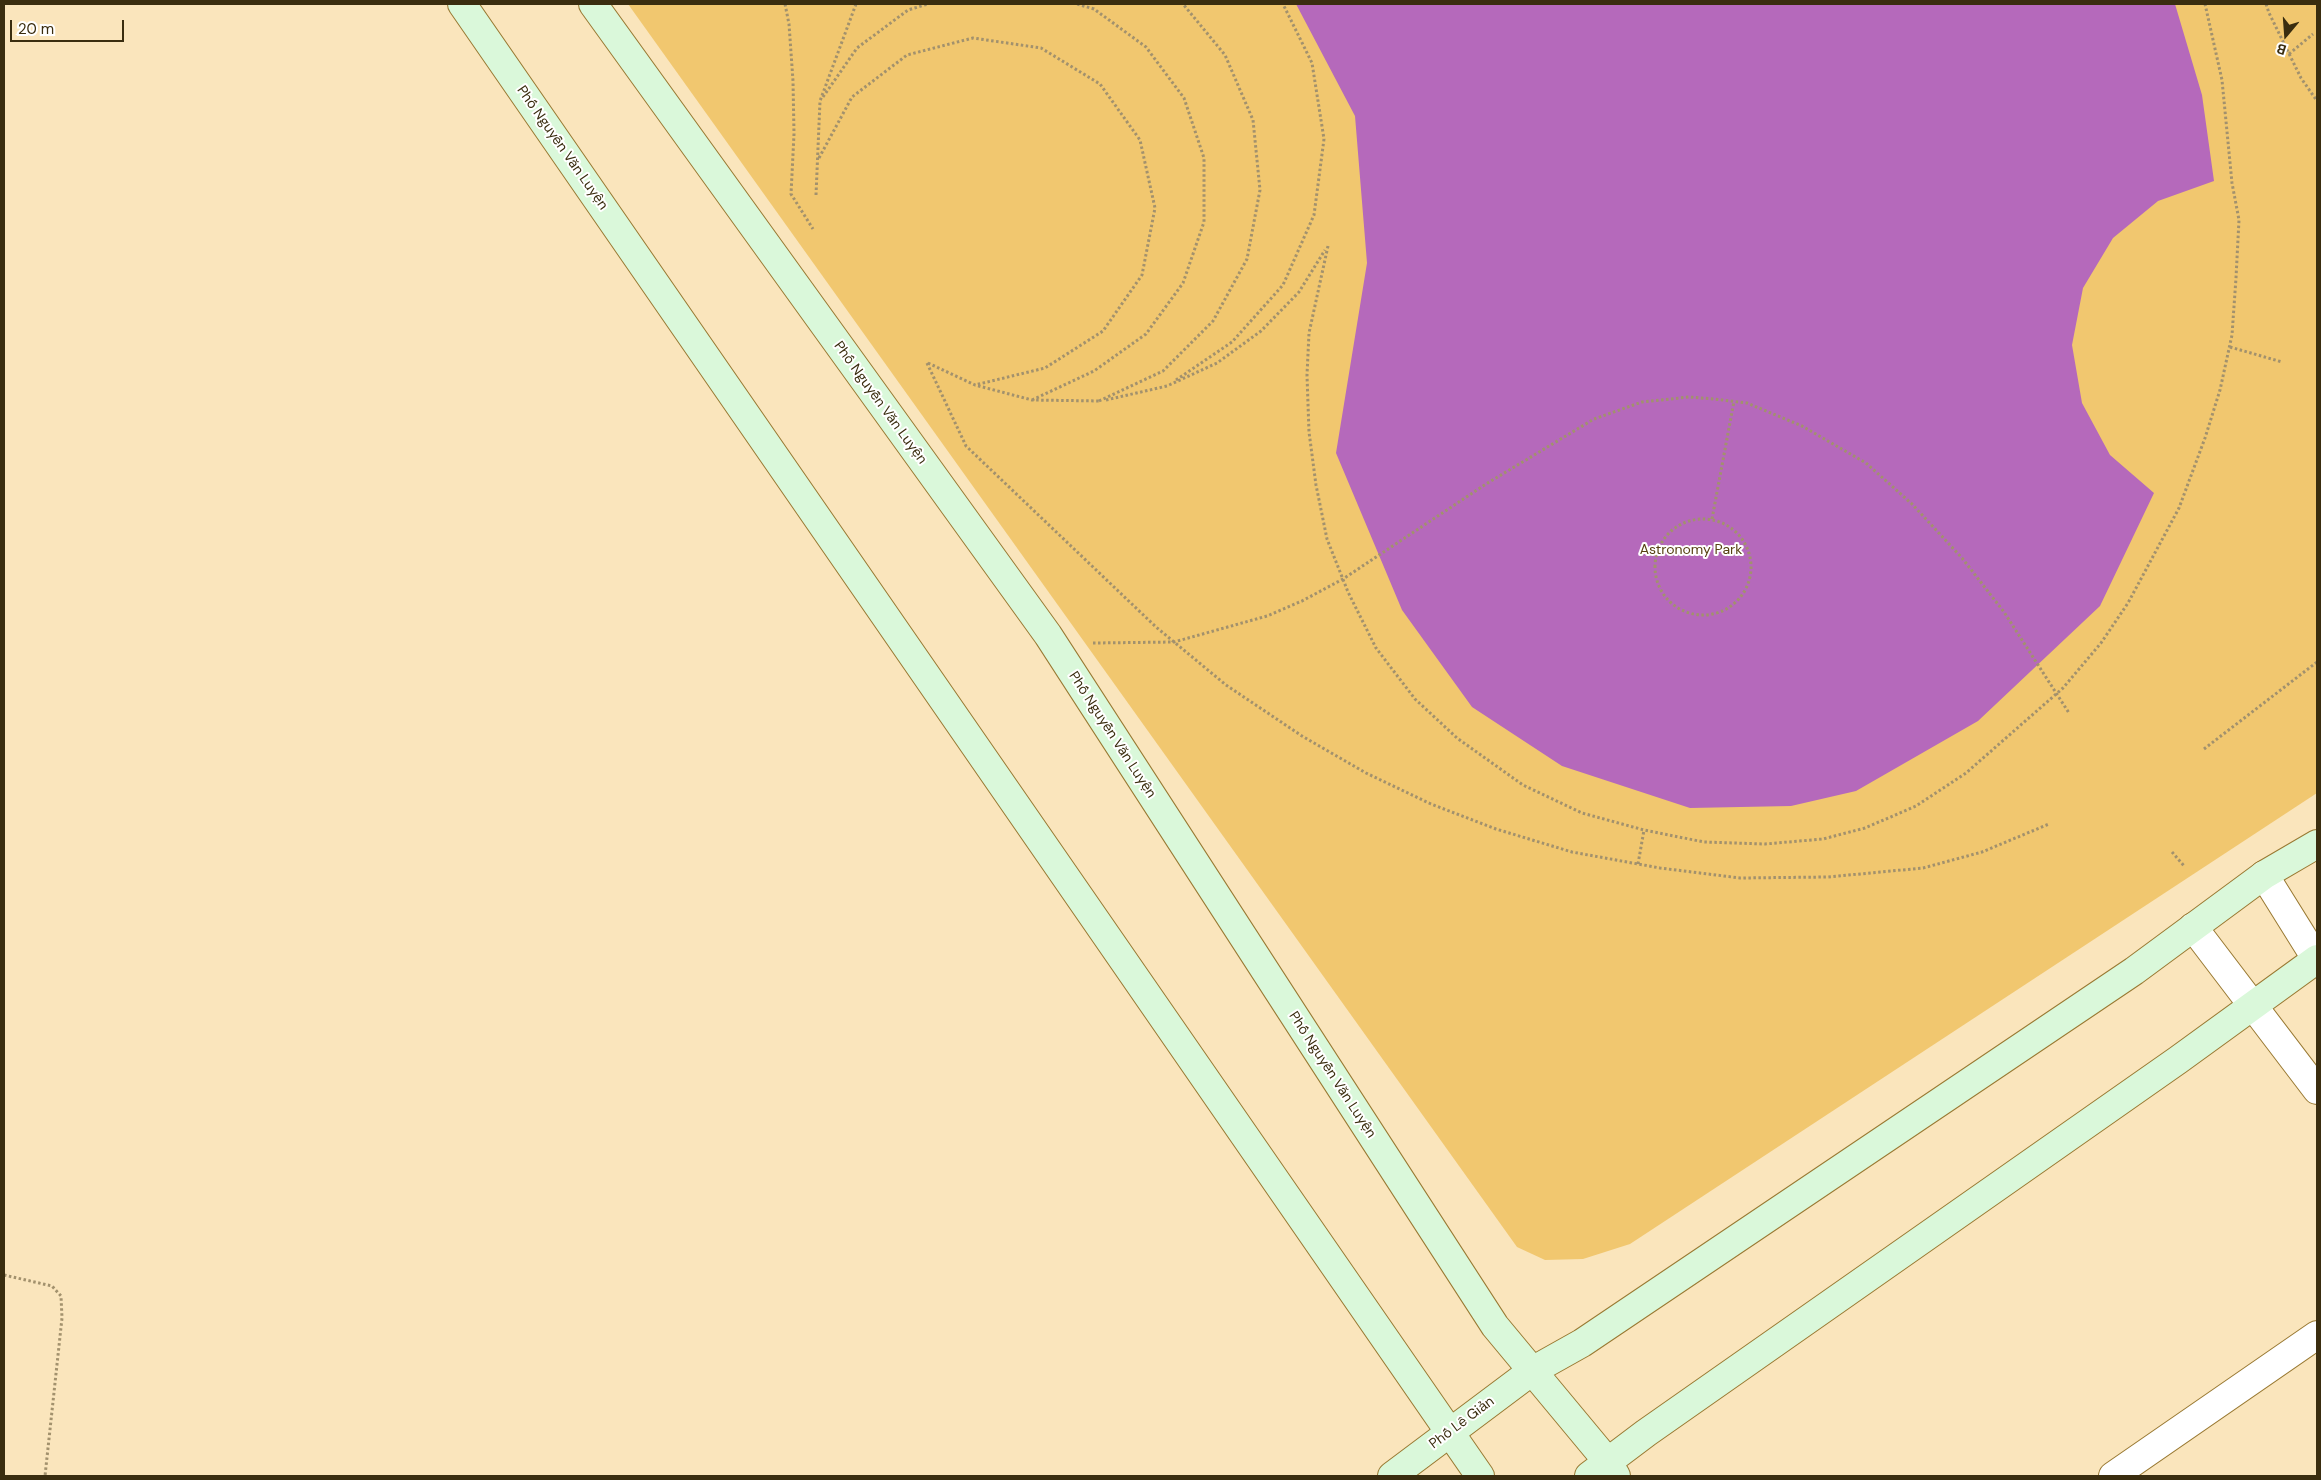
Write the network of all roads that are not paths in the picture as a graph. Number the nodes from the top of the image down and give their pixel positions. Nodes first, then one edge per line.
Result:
1 (462, 4) edge
2 (593, 4) edge
3 (2317, 844) edge
4 (2264, 875) junction
5 (2193, 927) junction
6 (2317, 960) edge
7 (2253, 1007) junction
8 (2317, 1090) edge
9 (2317, 1335) edge
10 (1532, 1371) junction
11 (1450, 1432) junction
12 (1604, 1472) edge
13 (1392, 1476) edge
14 (1480, 1476) edge
15 (2112, 1476) edge

1 - 11 main road, Phố Nguyễn Văn Luyện
2 - 10 main road, Phố Nguyễn Văn Luyện
3 - 4 main road, Phố Lê Giản
4 - 5 main road, Phố Lê Giản
4 - 6 street
5 - 7 street
5 - 10 main road, Phố Lê Giản
6 - 7 main road
7 - 8 street
7 - 12 main road
9 - 15 street
10 - 11 main road, Phố Lê Giản
10 - 12 main road, Phố Nguyễn Văn Luyện
11 - 13 main road, Phố Lê Giản
11 - 14 main road, Phố Nguyễn Văn Luyện

